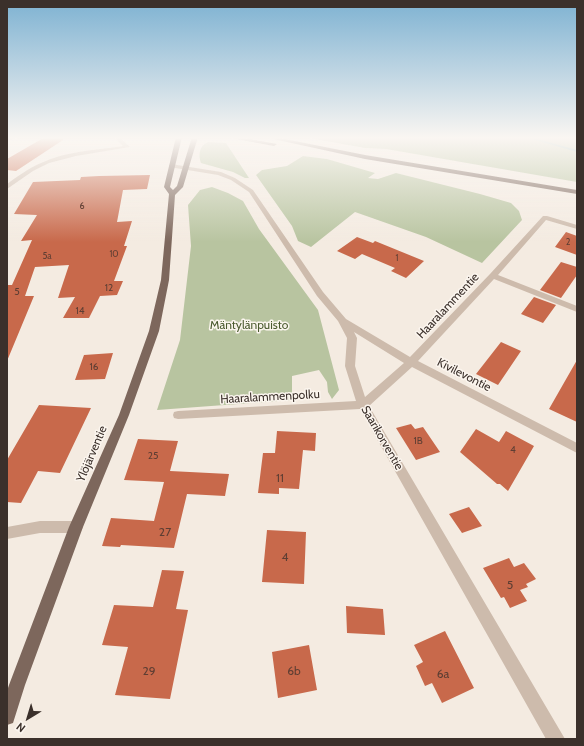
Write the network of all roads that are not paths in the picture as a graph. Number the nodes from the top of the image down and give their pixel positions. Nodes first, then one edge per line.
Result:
1 (28, 172) edge
2 (170, 172) edge
3 (185, 172) edge
4 (213, 172) edge
5 (455, 172) edge
6 (7, 187) edge
7 (577, 192) edge
8 (172, 194) junction
9 (577, 227) edge
10 (492, 276) junction
11 (577, 309) edge
12 (342, 320) junction
13 (411, 362) junction
14 (363, 405) junction
15 (178, 415) dead end
16 (577, 448) edge
17 (76, 527) junction
18 (7, 533) edge
19 (7, 717) edge
20 (556, 739) edge

1 - 6 street
2 - 8 main road, Ylöjärventie
3 - 8 main road, Ylöjärventie
4 - 12 street, Saarikorventie
5 - 7 main road
8 - 17 main road, Ylöjärventie
9 - 10 street, Haaralammentie
10 - 11 street
10 - 13 street, Haaralammentie
12 - 13 street, Kivilevontie
12 - 14 street, Saarikorventie
13 - 14 street, Haaralammentie
13 - 16 street, Kivilevontie
14 - 15 street, Haaralammenpolku
14 - 20 street, Saarikorventie
17 - 18 street
17 - 19 main road, Ylöjärventie

